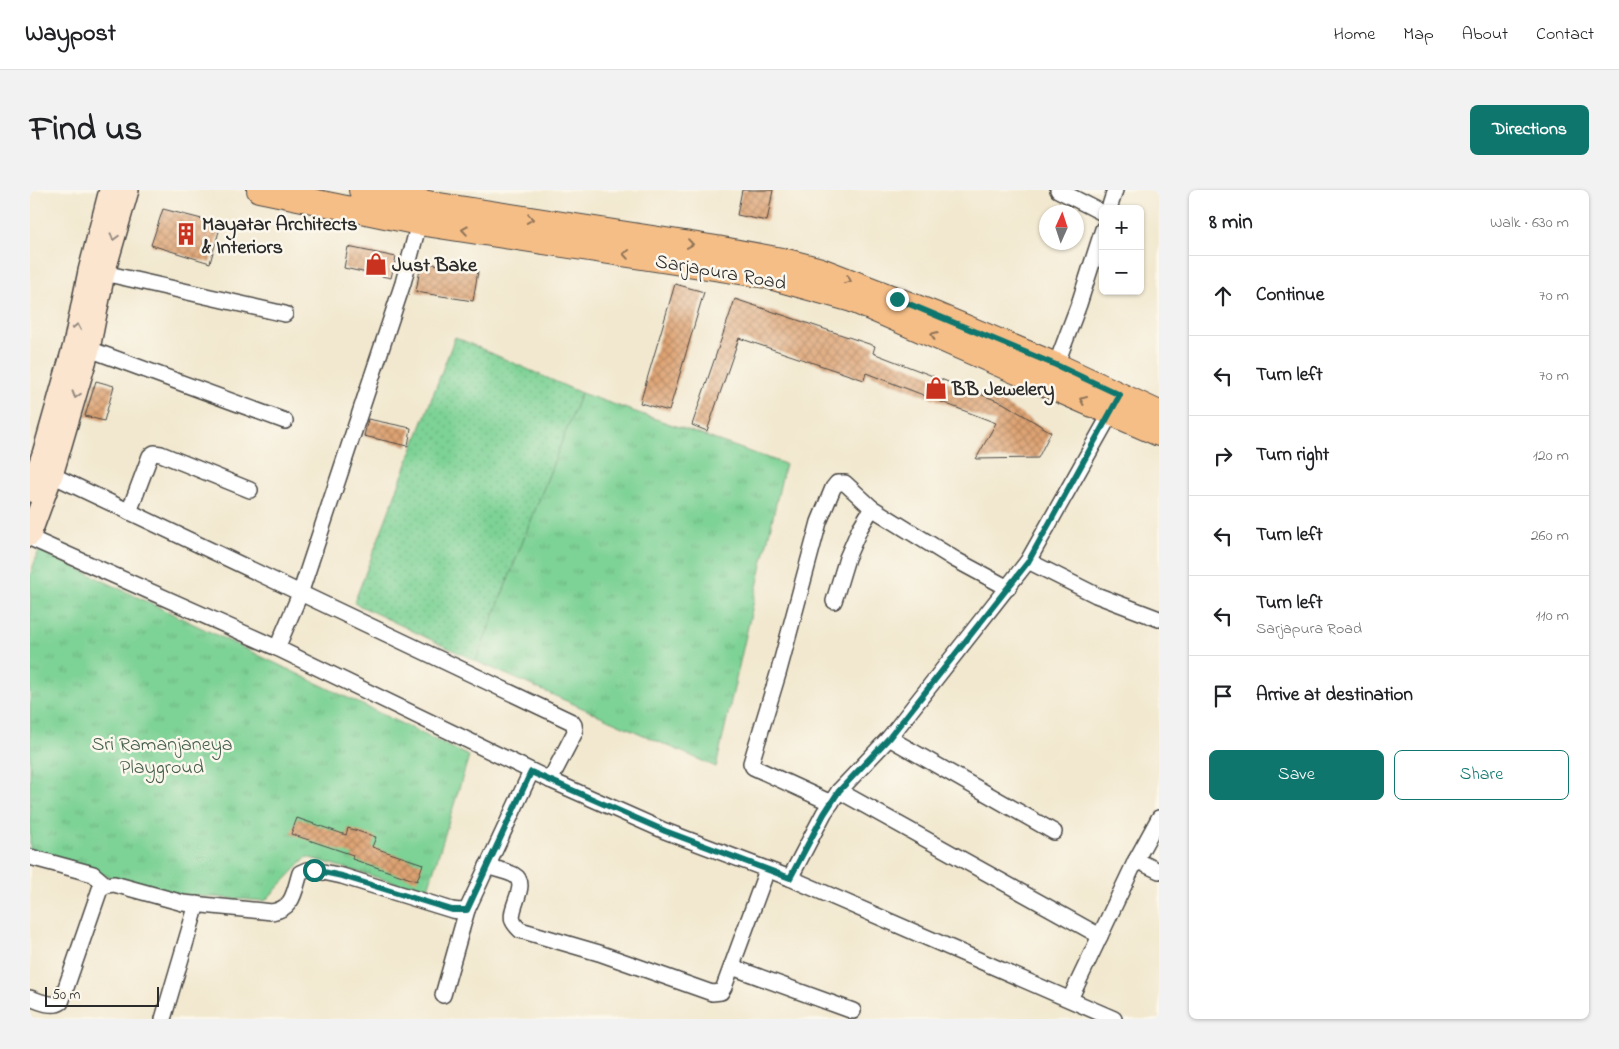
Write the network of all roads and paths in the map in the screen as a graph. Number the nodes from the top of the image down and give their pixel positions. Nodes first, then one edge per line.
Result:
1 (110, 190) edge
2 (128, 190) edge
3 (259, 190) edge
4 (361, 190) edge
5 (1058, 190) edge
6 (1115, 190) edge
7 (1110, 205) edge
8 (1099, 211) edge
9 (420, 223) junction
10 (1099, 242) edge
11 (104, 273) junction
12 (285, 314) dead end
13 (89, 349) junction
14 (1056, 365) junction
15 (1116, 404) junction
16 (1159, 412) edge
17 (284, 421) dead end
18 (1159, 434) edge
19 (37, 451) edge
20 (52, 475) junction
21 (250, 490) dead end
22 (30, 492) edge
23 (872, 508) junction
24 (129, 512) junction
25 (30, 536) edge
26 (1028, 562) junction
27 (1008, 588) junction
28 (300, 594) junction
29 (834, 601) dead end
30 (1159, 618) edge
31 (278, 648) junction
32 (889, 738) junction
33 (531, 772) junction
34 (550, 780) junction
35 (835, 797) junction
36 (1159, 818) edge
37 (1054, 832) dead end
38 (30, 857) edge
39 (1136, 860) junction
40 (487, 866) junction
41 (767, 870) junction
42 (1159, 871) edge
43 (790, 878) junction
44 (106, 885) junction
45 (197, 904) junction
46 (467, 910) junction
47 (1100, 936) junction
48 (732, 967) junction
49 (442, 995) dead end
50 (30, 998) edge
51 (1070, 999) junction
52 (853, 1011) dead end
53 (163, 1019) edge
54 (1114, 1019) edge

19 -> 1 main road
2 -> 11 main road
3 - 9 main road, Sarjapura Road
4 -> 14 main road, Sarjapura Road
5 - 8 street
6 - 7 street
15 -> 9 main road, Sarjapura Road
9 - 28 street
10 - 14 street
11 - 12 street
11 - 13 main road
13 - 17 street
13 -> 20 main road
14 - 15 main road, Sarjapura Road
15 - 16 main road, Sarjapura Road
15 - 18 main road, Sarjapura Road
15 - 26 street
19 - 22 main road
20 - 24 street
20 - 25 main road
21 - 24 street
23 - 27 street
23 - 29 street
23 - 35 street
24 - 28 street
25 - 31 street
26 - 27 street
26 - 30 street
27 - 32 street
28 - 31 street
28 - 34 street
31 - 33 street
32 - 35 street
32 - 37 street
33 - 34 street
33 - 40 street
34 - 41 street
35 - 43 street
35 - 47 street
36 - 39 street
38 - 44 street
39 - 42 street
39 - 47 street
40 - 46 street
40 - 48 street
41 - 43 street
41 - 48 street
43 - 51 street
44 - 45 street
44 - 50 street
45 - 46 street
45 - 53 street
46 - 49 street
47 - 51 street
48 - 52 street
51 - 54 street

